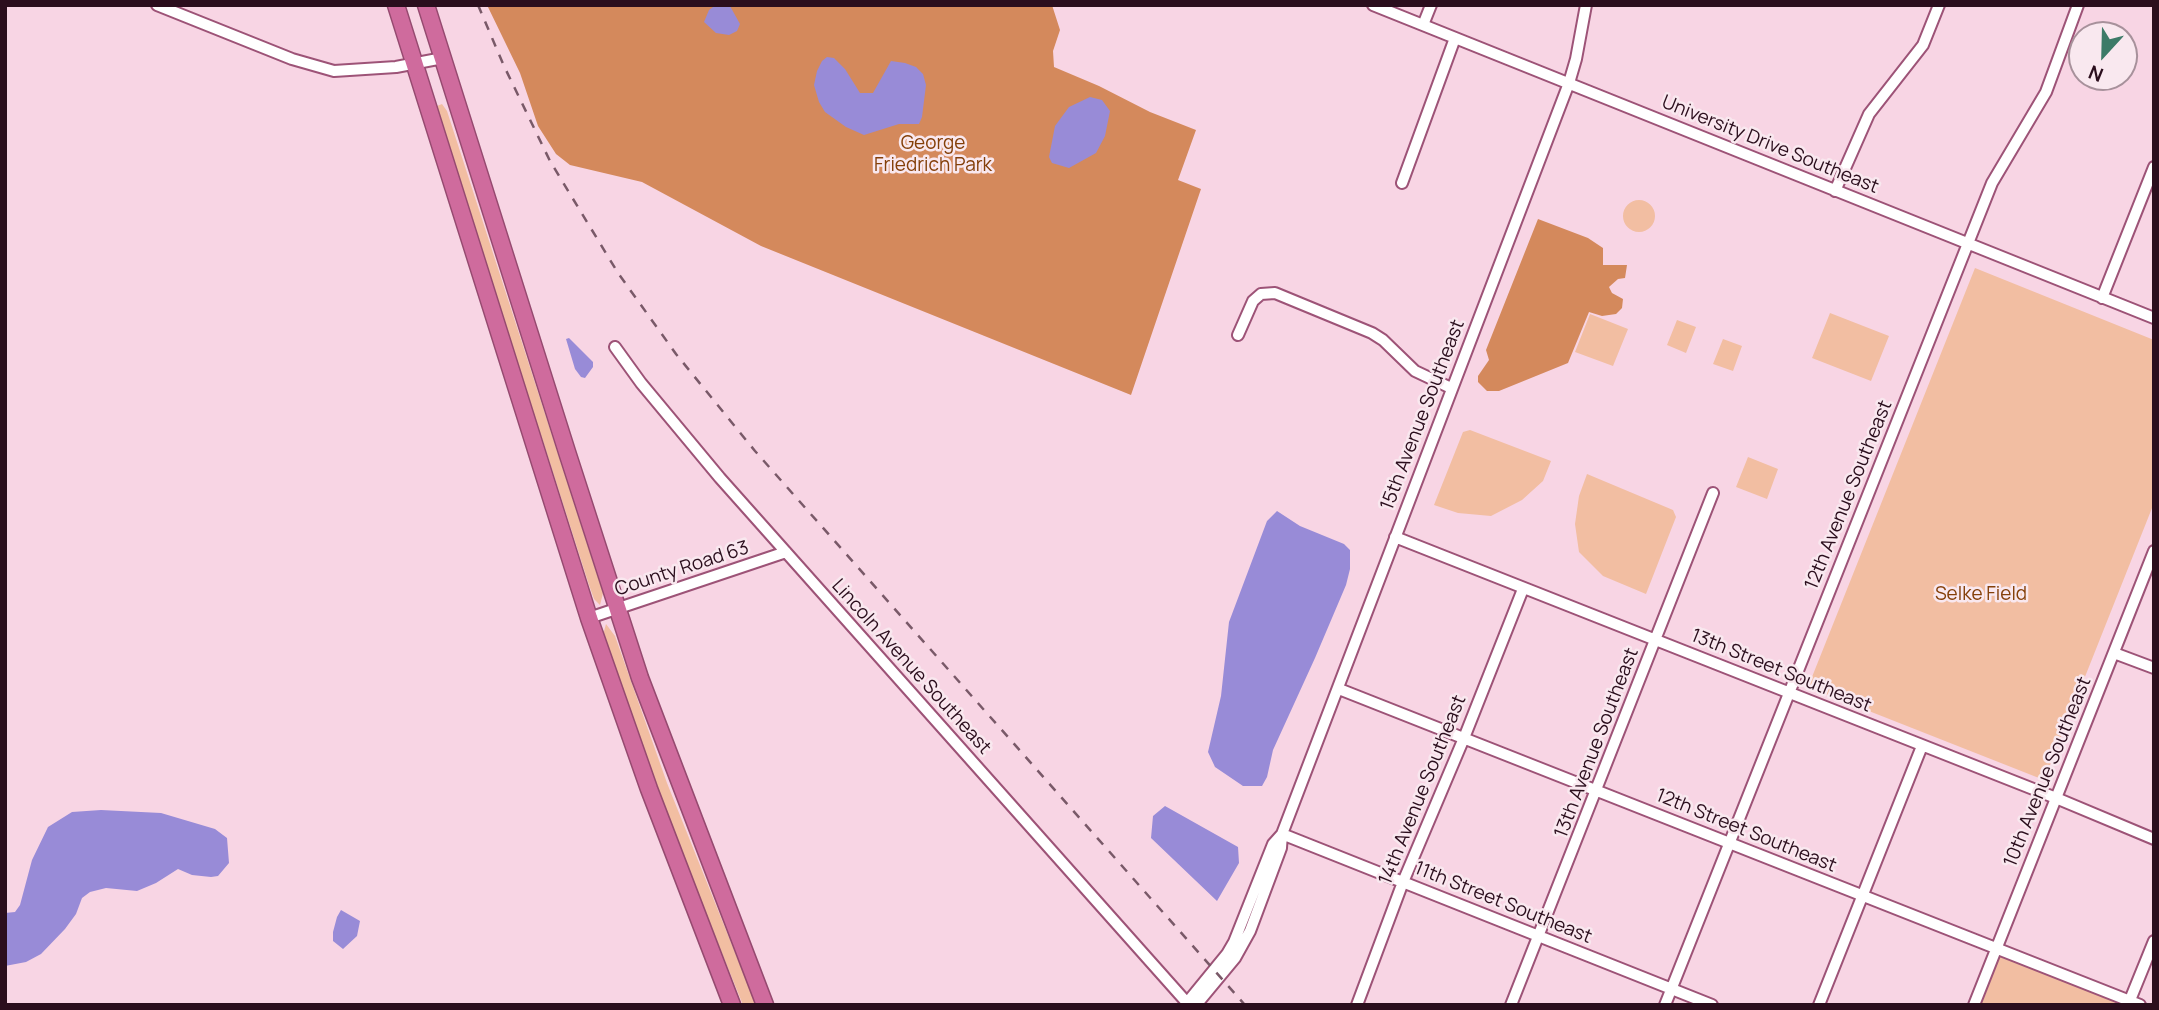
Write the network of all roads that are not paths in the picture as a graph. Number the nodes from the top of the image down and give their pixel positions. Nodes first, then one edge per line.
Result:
1 (157, 5) edge
2 (396, 5) edge
3 (426, 5) edge
4 (1373, 5) edge
5 (1432, 5) edge
6 (1586, 5) edge
7 (1939, 5) edge
8 (2078, 5) edge
9 (1423, 25) junction
10 (1455, 38) junction
11 (443, 58) junction
12 (416, 64) junction
13 (1569, 83) junction
14 (2154, 167) edge
15 (1402, 183) dead end
16 (1835, 191) junction
17 (1968, 244) junction
18 (2102, 298) junction
19 (2154, 318) edge
20 (1238, 335) dead end
21 (615, 346) dead end
22 (1451, 388) junction
23 (1713, 493) dead end
24 (1395, 537) junction
25 (2154, 551) edge
26 (786, 552) junction
27 (1522, 589) junction
28 (617, 609) junction
29 (589, 618) junction
30 (1656, 641) junction
31 (2114, 653) junction
32 (2154, 668) edge
33 (1339, 689) junction
34 (1788, 693) junction
35 (1464, 738) junction
36 (1923, 746) junction
37 (1598, 791) junction
38 (2056, 799) junction
39 (1282, 834) junction
40 (2154, 839) edge
41 (1730, 843) junction
42 (1403, 882) junction
43 (1863, 895) junction
44 (1539, 936) junction
45 (2154, 941) edge
46 (1997, 948) junction
47 (1672, 989) junction
48 (2133, 1003) edge
49 (733, 1005) edge
50 (765, 1005) edge
51 (1192, 1005) edge
52 (1357, 1005) edge
53 (1511, 1005) edge
54 (1665, 1005) edge
55 (1712, 1005) edge
56 (1819, 1005) edge
57 (1974, 1005) edge

1 - 12 street
2 - 12 highway
3 - 11 highway
4 - 9 street, University Drive Southeast
5 - 9 street
6 - 13 street, 15th Avenue Southeast
7 - 16 street
8 - 17 street, 12th Avenue Southeast
9 - 10 street, University Drive Southeast
10 - 13 street, University Drive Southeast
10 - 15 street
11 - 12 street
11 - 28 highway
12 - 29 highway
13 - 16 street, University Drive Southeast
13 - 22 street, 15th Avenue Southeast
14 - 18 street
16 - 17 street, University Drive Southeast
17 - 18 street, University Drive Southeast
17 - 34 street, 12th Avenue Southeast
18 - 19 street, University Drive Southeast
20 - 22 street
21 - 26 street, Lincoln Avenue Southeast
22 - 24 street, 15th Avenue Southeast
23 - 30 street, 13th Avenue Southeast
24 - 27 street, 13th Street Southeast
24 - 33 street, 15th Avenue Southeast
25 - 31 street, 10th Avenue Southeast
26 - 28 street, County Road 63
26 - 51 street, Lincoln Avenue Southeast
27 - 30 street, 13th Street Southeast
27 - 35 street, 14th Avenue Southeast
28 - 29 street, County Road 63
28 - 50 highway
29 - 49 highway
30 - 34 street, 13th Street Southeast
30 - 37 street, 13th Avenue Southeast
31 - 32 street
31 - 38 street, 10th Avenue Southeast
33 - 35 street, 12th Street Southeast
33 - 39 street, 15th Avenue Southeast
34 - 36 street, 13th Street Southeast
34 - 41 street, 12th Avenue Southeast
35 - 37 street, 12th Street Southeast
35 - 42 street, 14th Avenue Southeast
36 - 38 street, 13th Street Southeast
36 - 43 street
37 - 41 street, 12th Street Southeast
37 - 44 street, 13th Avenue Southeast
38 - 40 street, 13th Street Southeast
38 - 46 street, 10th Avenue Southeast
39 - 42 street, 11th Street Southeast
39 - 51 street, 15th Avenue Southeast
41 - 43 street, 12th Street Southeast
41 - 47 street, 12th Avenue Southeast
42 - 44 street, 11th Street Southeast
42 - 52 street, 14th Avenue Southeast
43 - 46 street, 12th Street Southeast
43 - 56 street
44 - 47 street, 11th Street Southeast
44 - 53 street, 13th Avenue Southeast
45 - 48 street
46 - 48 street, 12th Street Southeast
46 - 57 street, 10th Avenue Southeast
47 - 54 street, 12th Avenue Southeast
47 - 55 street, 11th Street Southeast

